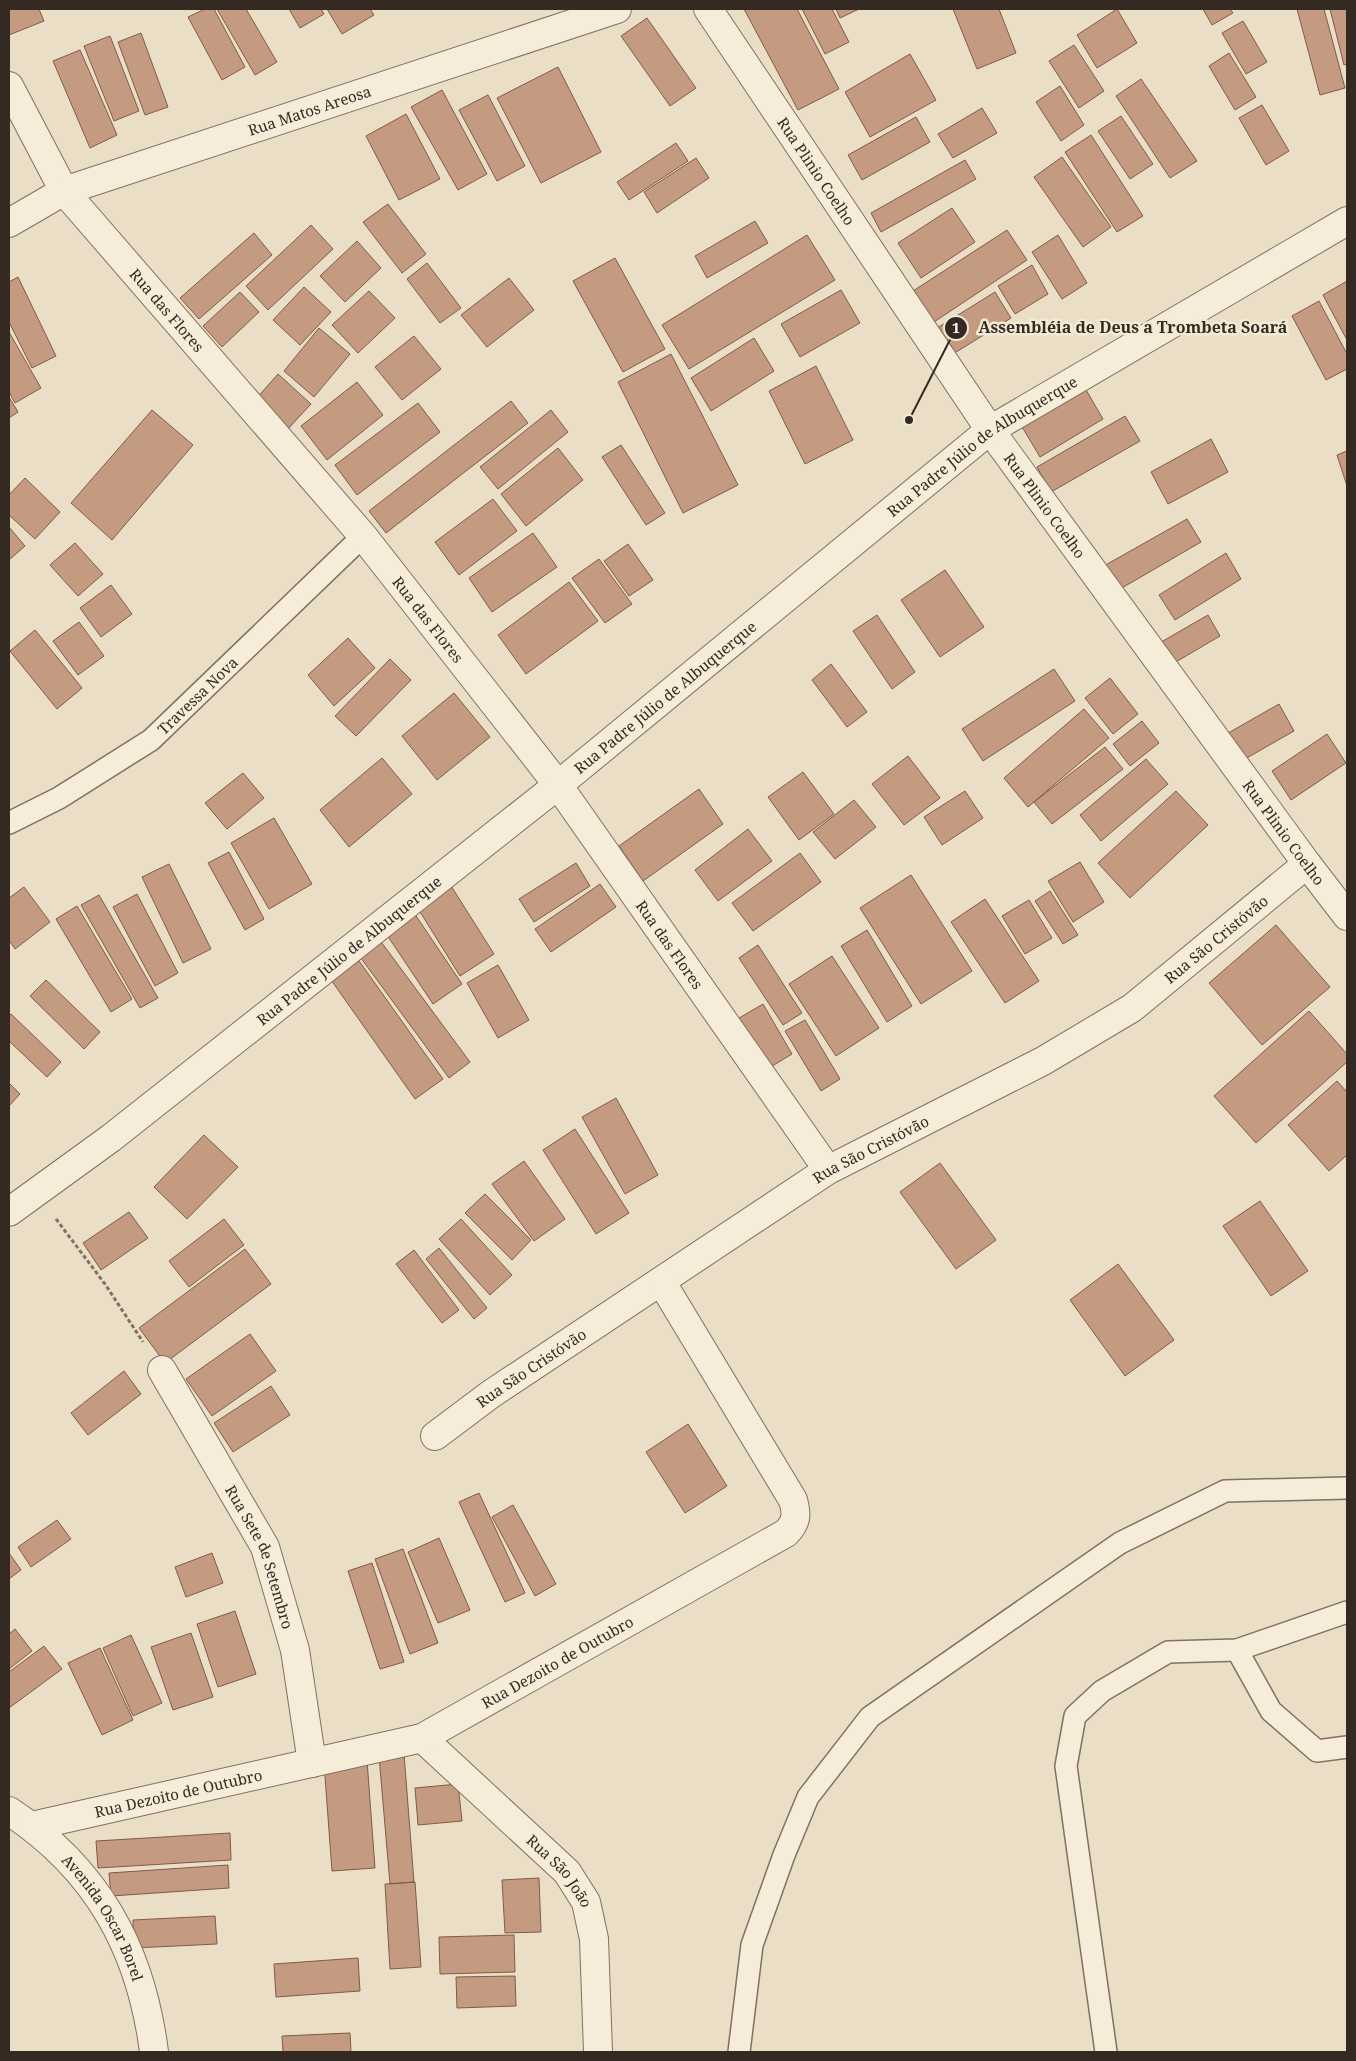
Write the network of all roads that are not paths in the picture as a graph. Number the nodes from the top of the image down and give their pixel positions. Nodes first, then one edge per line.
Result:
1 (618, 9) edge
2 (708, 9) edge
3 (9, 86) edge
4 (64, 192) junction
5 (1347, 221) edge
6 (9, 223) edge
7 (990, 430) junction
8 (363, 536) junction
9 (558, 785) junction
10 (9, 823) edge
11 (1307, 864) junction
12 (1347, 916) edge
13 (828, 1170) junction
14 (9, 1212) edge
15 (661, 1281) junction
16 (162, 1370) road end
17 (435, 1436) dead end
18 (1347, 1488) edge
19 (1347, 1612) edge
20 (1237, 1650) junction
21 (422, 1738) junction
22 (1347, 1748) edge
23 (312, 1763) junction
24 (9, 1811) edge
25 (32, 1826) junction
26 (154, 2052) edge
27 (598, 2052) edge
28 (739, 2052) edge
29 (1106, 2052) edge

1 - 4 street, Rua Matos Areosa
2 - 7 street, Rua Plinio Coelho
3 - 4 street, Rua das Flores
4 - 6 street, Rua Matos Areosa
4 - 8 street, Rua das Flores
5 - 7 street, Rua Padre Júlio de Albuquerque
7 - 9 street, Rua Padre Júlio de Albuquerque
7 - 11 street, Rua Plinio Coelho
8 - 9 street, Rua das Flores
8 - 10 lane, Travessa Nova
9 - 13 street, Rua das Flores
9 - 14 street, Rua Padre Júlio de Albuquerque
11 - 12 street, Rua Plinio Coelho
11 - 13 street, Rua São Cristóvão
13 - 15 street, Rua São Cristóvão
15 - 17 street, Rua São Cristóvão
15 - 21 street, Rua Dezoito de Outubro
16 - 23 street, Rua Sete de Setembro
18 - 28 lane
19 - 20 lane
20 - 22 lane
20 - 29 lane
21 - 23 street, Rua Dezoito de Outubro
21 - 27 street, Rua São João
23 - 25 street, Rua Dezoito de Outubro
24 - 25 street, Avenida Oscar Borel
25 - 26 street, Avenida Oscar Borel

